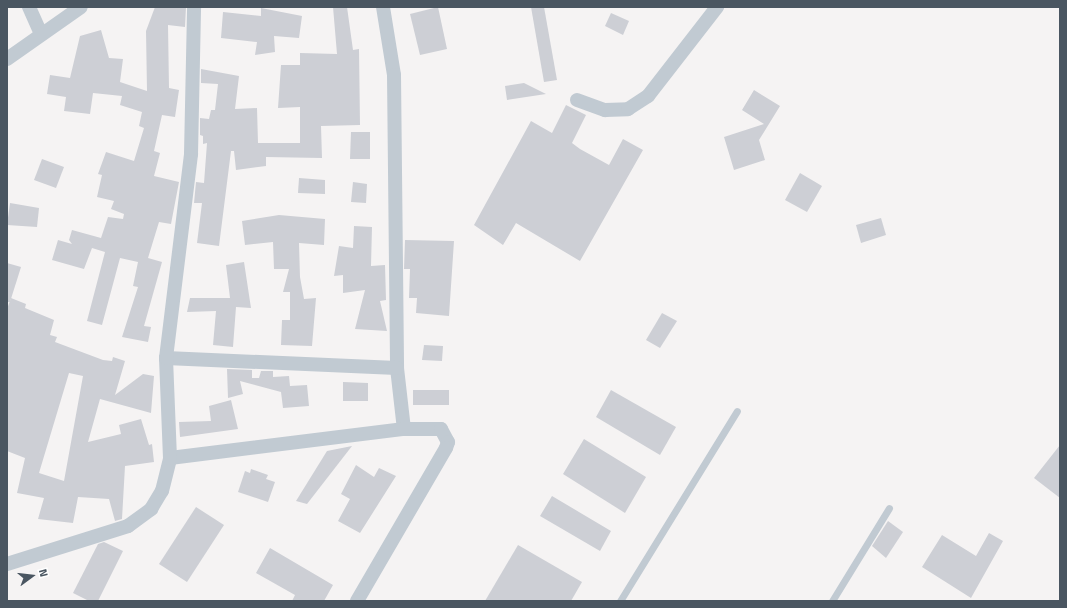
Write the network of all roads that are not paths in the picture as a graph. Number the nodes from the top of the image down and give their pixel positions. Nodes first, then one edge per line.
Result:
1 (29, 7) edge
2 (81, 7) edge
3 (194, 7) edge
4 (383, 7) edge
5 (717, 7) edge
6 (41, 34) junction
7 (7, 59) edge
8 (576, 100) dead end
9 (166, 358) junction
10 (397, 368) junction
11 (737, 411) dead end
12 (404, 429) junction
13 (170, 458) junction
14 (889, 508) dead end
15 (7, 564) edge
16 (357, 601) edge
17 (620, 601) edge
18 (832, 601) edge

1 - 6 street
2 - 6 street
3 - 9 street
4 - 10 street
5 - 8 street
6 - 7 street
9 - 10 street
9 - 13 street
10 - 12 street
11 - 17 lane
12 - 13 street
12 - 16 street
13 - 15 street
14 - 18 lane

